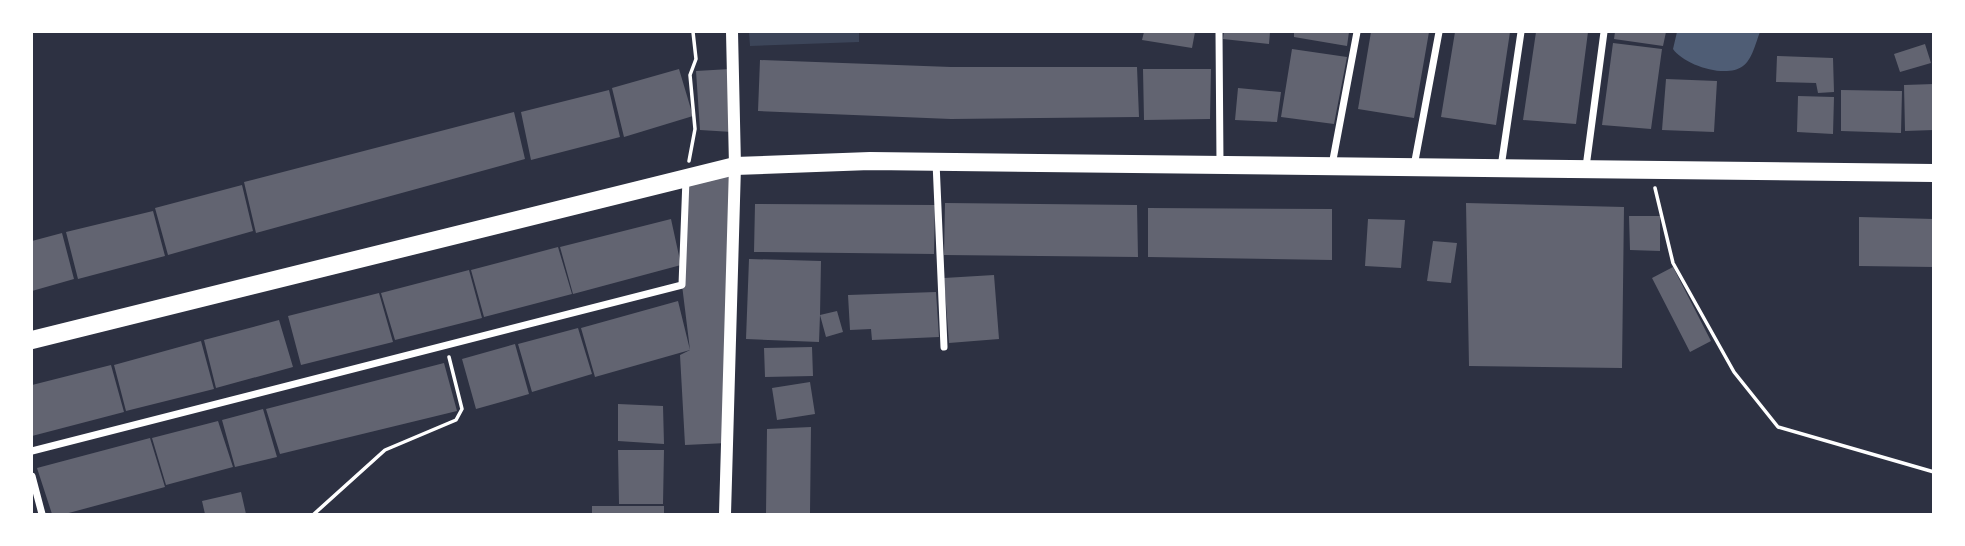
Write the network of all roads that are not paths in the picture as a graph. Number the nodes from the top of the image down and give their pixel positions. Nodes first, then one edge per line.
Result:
1 (732, 32) edge
2 (1219, 32) edge
3 (1357, 32) edge
4 (1439, 32) edge
5 (1521, 32) edge
6 (1604, 32) edge
7 (936, 161) junction
8 (1220, 164) junction
9 (735, 166) junction
10 (1332, 166) junction
11 (1414, 166) junction
12 (1500, 167) junction
13 (1586, 168) junction
14 (1934, 173) edge
15 (686, 178) junction
16 (32, 340) edge
17 (944, 347) dead end
18 (32, 451) edge
19 (32, 476) edge
20 (42, 514) edge
21 (725, 514) edge

1 - 9 street
2 - 8 street
3 - 10 street
4 - 11 street
5 - 12 street
6 - 13 street
7 - 8 main road
7 - 9 main road
7 - 17 street
8 - 10 main road
9 - 15 main road
9 - 21 street
10 - 11 main road
11 - 12 main road
12 - 13 main road
13 - 14 main road
15 - 16 main road
15 - 18 street
19 - 20 street

